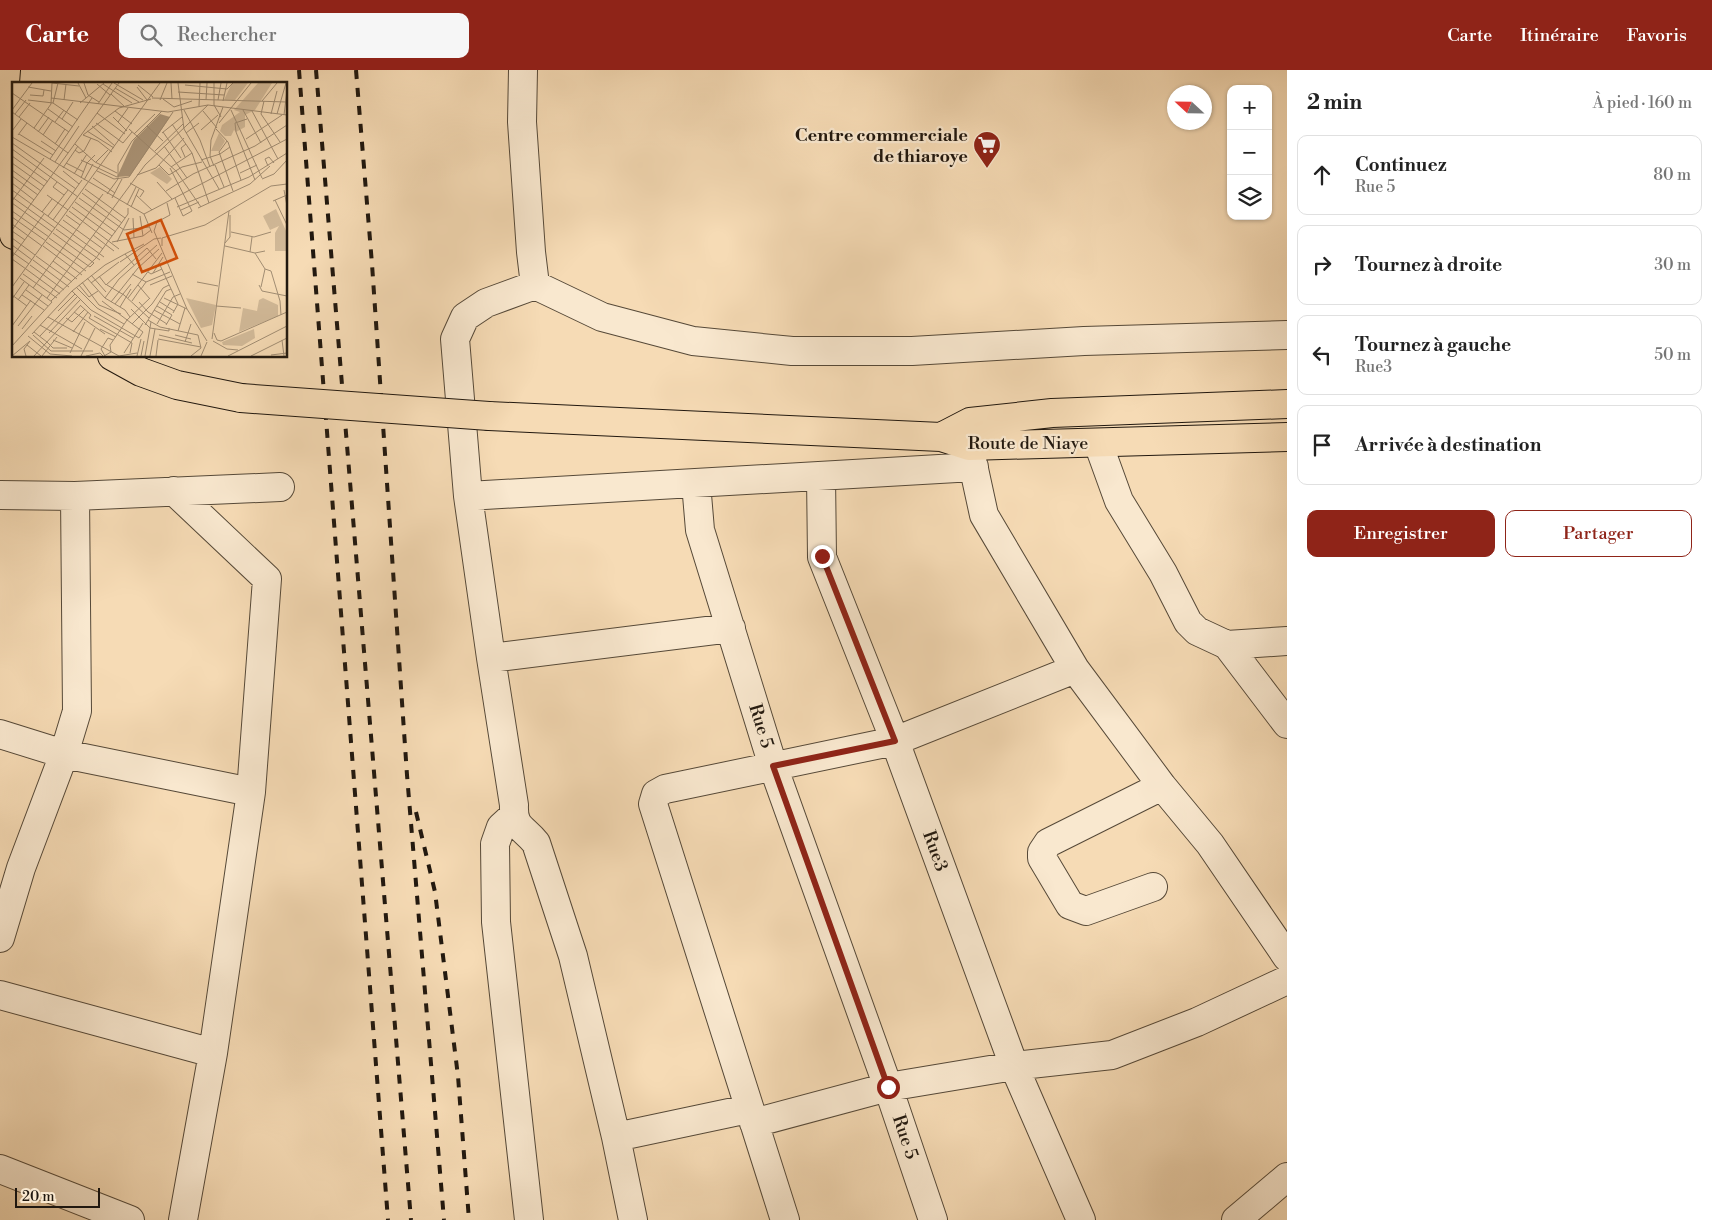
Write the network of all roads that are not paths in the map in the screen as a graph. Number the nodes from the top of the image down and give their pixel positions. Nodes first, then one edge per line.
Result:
1 (6, 70) edge
2 (522, 70) edge
3 (0, 144) edge
4 (12, 227) edge
5 (536, 285) junction
6 (1287, 334) edge
7 (116, 358) edge
8 (1287, 404) edge
9 (941, 437) junction
10 (1287, 437) edge
11 (1098, 443) junction
12 (971, 456) junction
13 (822, 476) junction
14 (696, 483) junction
15 (280, 486) dead end
16 (174, 491) junction
17 (0, 495) edge
18 (75, 496) junction
19 (468, 496) junction
20 (731, 628) junction
21 (1287, 641) edge
22 (1228, 645) junction
23 (491, 658) junction
24 (1075, 668) junction
25 (1287, 724) edge
26 (0, 734) edge
27 (895, 741) junction
28 (64, 754) junction
29 (773, 766) junction
30 (1162, 786) junction
31 (251, 792) junction
32 (513, 816) junction
33 (1153, 887) dead end
34 (0, 938) edge
35 (1287, 957) edge
36 (1287, 980) edge
37 (0, 995) edge
38 (213, 1053) junction
39 (1014, 1066) junction
40 (888, 1087) junction
41 (751, 1116) junction
42 (616, 1137) junction
43 (0, 1169) edge
44 (1287, 1177) edge
45 (130, 1220) edge
46 (183, 1220) edge
47 (529, 1220) edge
48 (633, 1220) edge
49 (785, 1220) edge
50 (933, 1220) edge
51 (1081, 1220) edge
52 (1236, 1220) edge

1 - 3 main road
2 - 5 street
3 - 4 main road
5 - 6 street
5 - 19 street
7 - 9 main road, bridge
8 - 9 main road, Route de Niaye
9 - 12 main road, Route de Niaye
10 - 11 main road, Route de Niaye
11 - 12 main road, Route de Niaye
11 - 22 street
12 - 13 street
12 - 24 street
13 - 14 street
13 - 27 street, Rue3
14 - 19 street
14 - 20 street, Rue 5
15 - 16 street
16 - 18 street
16 - 31 street
17 - 18 street
18 - 28 street
19 - 23 street
20 - 23 street
20 - 29 street, Rue 5
21 - 22 street
22 - 25 street
23 - 32 street
24 - 27 street
24 - 30 street
26 - 28 street
27 - 29 street
27 - 39 street, Rue3
28 - 31 street
28 - 34 street
29 - 40 street, Rue 5
29 - 41 street
30 - 33 street
30 - 35 street
31 - 38 street
32 - 42 street
32 - 47 street
36 - 39 street
37 - 38 street
38 - 46 street
39 - 40 street
39 - 51 street, Rue3
40 - 41 street
40 - 50 street, Rue 5
41 - 42 street
41 - 49 street
42 - 48 street
43 - 45 street
44 - 52 street

